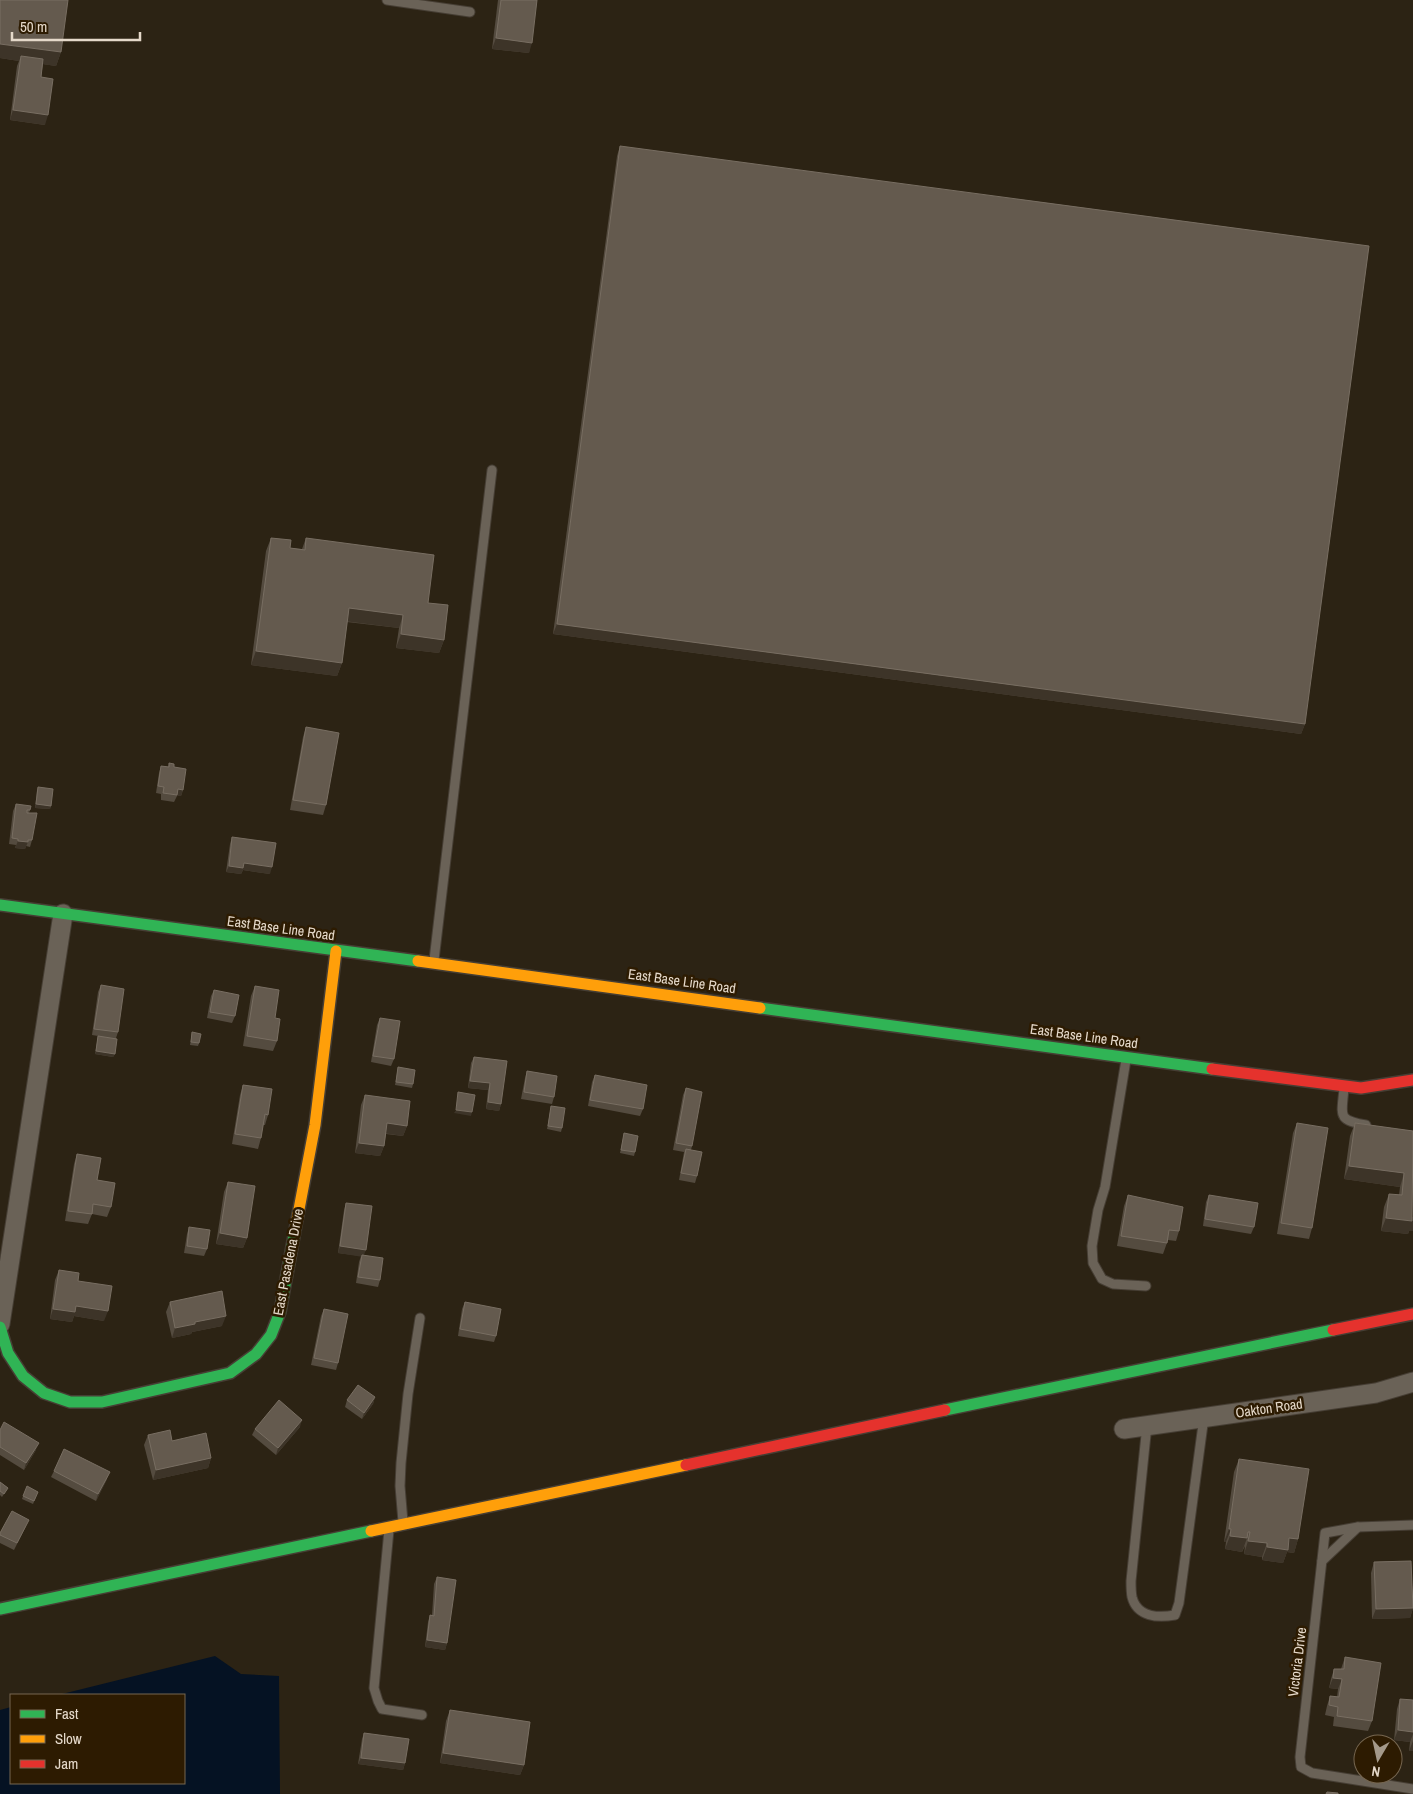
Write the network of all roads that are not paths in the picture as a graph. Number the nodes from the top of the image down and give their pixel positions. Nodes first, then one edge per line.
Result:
1 (387, 0) edge
2 (470, 12) dead end
3 (492, 470) dead end
4 (0, 905) edge
5 (63, 914) junction
6 (336, 951) junction
7 (434, 963) junction
8 (1127, 1057) junction
9 (1413, 1080) edge
10 (1345, 1086) junction
11 (1377, 1127) edge
12 (1146, 1286) dead end
13 (1413, 1314) edge
14 (420, 1318) dead end
15 (0, 1325) edge
16 (1413, 1382) edge
17 (1204, 1417) junction
18 (1147, 1426) junction
19 (1124, 1429) dead end
20 (404, 1524) junction
21 (1413, 1525) edge
22 (389, 1527) junction
23 (1358, 1527) junction
24 (1322, 1561) junction
25 (0, 1609) edge
26 (422, 1714) dead end
27 (1413, 1789) edge

1 - 2 lane
3 - 7 lane
4 - 5 street, East Base Line Road
5 - 6 street, East Base Line Road
5 - 15 street, East Pasadena Drive
6 - 7 street, East Base Line Road
6 - 15 street, East Pasadena Drive
7 - 8 street, East Base Line Road
8 - 10 street, East Base Line Road
8 - 12 lane
9 - 10 street, East Base Line Road
10 - 11 lane
13 - 20 street
14 - 20 lane
16 - 17 street, Oakton Road
17 - 18 street, Oakton Road
17 - 18 lane
18 - 19 street, Oakton Road
20 - 22 street
21 - 23 lane, Victoria Drive
22 - 25 street
22 - 26 lane
23 - 24 lane
23 - 24 lane, Victoria Drive
24 - 27 lane, Victoria Drive

